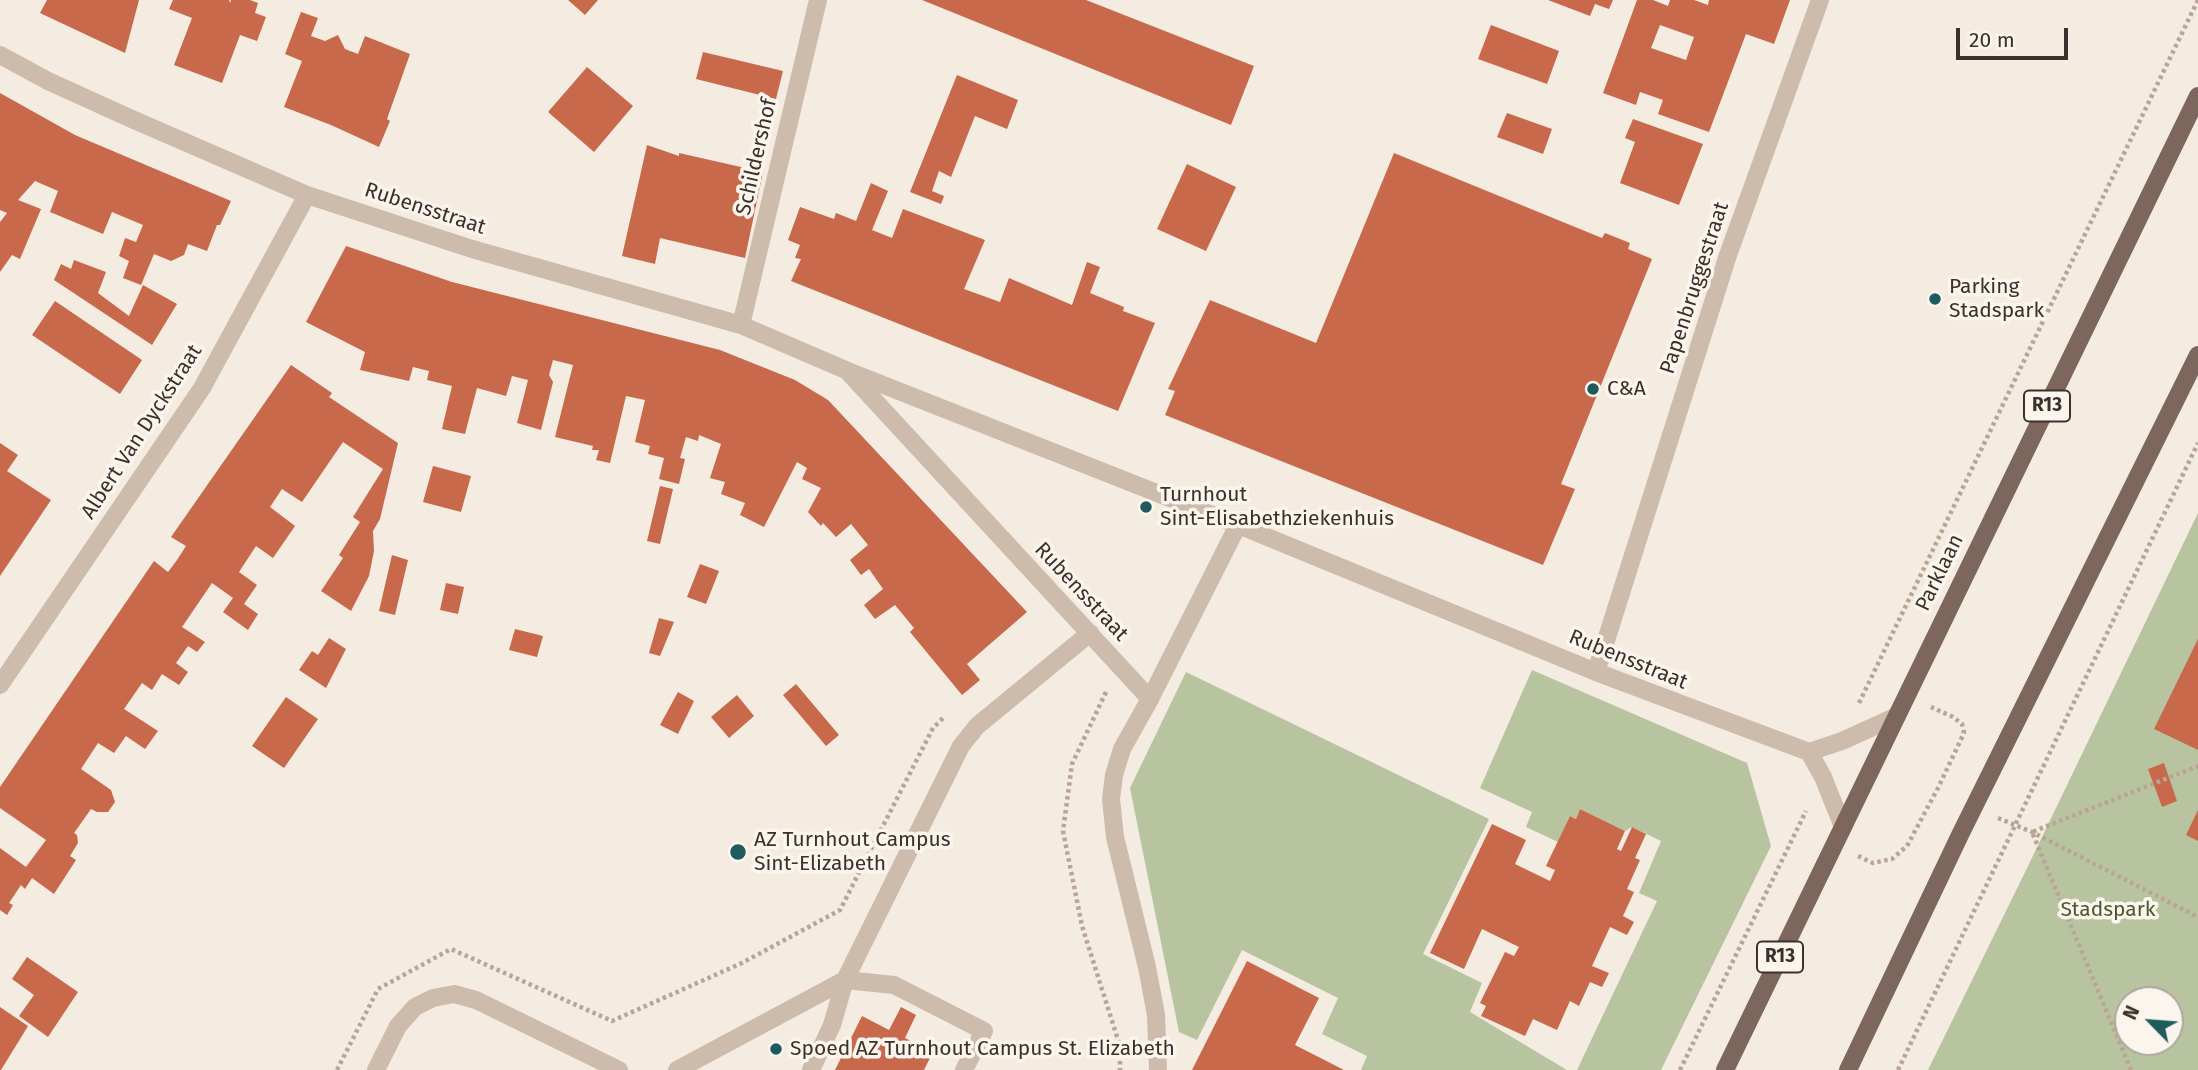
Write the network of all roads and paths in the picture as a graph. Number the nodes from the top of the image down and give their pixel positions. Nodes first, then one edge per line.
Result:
1 (818, 0) edge
2 (1820, 0) edge
3 (2198, 1) edge
4 (0, 55) edge
5 (2198, 96) edge
6 (307, 195) junction
7 (741, 325) junction
8 (2198, 355) edge
9 (848, 371) junction
10 (2198, 443) edge
11 (1238, 525) junction
12 (1090, 633) junction
13 (1119, 666) junction
14 (1596, 672) junction
15 (0, 685) edge
16 (1905, 695) junction
17 (1150, 699) junction
18 (953, 709) dead end
19 (1897, 716) junction
20 (1809, 752) junction
21 (2198, 766) edge
22 (1798, 826) dead end
23 (1843, 827) junction
24 (2016, 827) junction
25 (2032, 832) junction
26 (1834, 845) junction
27 (2198, 917) edge
28 (845, 981) junction
29 (682, 1069) edge
30 (337, 1070) edge
31 (376, 1070) edge
32 (619, 1070) edge
33 (811, 1070) edge
34 (964, 1070) edge
35 (1120, 1070) edge
36 (1158, 1070) edge
37 (1680, 1070) edge
38 (1725, 1070) edge
39 (1848, 1070) edge
40 (1898, 1070) edge
41 (2131, 1070) edge

1 - 7 street, Schildershof
2 - 14 street, Papenbruggestraat
3 - 16 path, Parklaan
4 - 6 street, Rubensstraat
5 - 16 main road, Parklaan / R13
6 - 7 street, Rubensstraat
6 - 15 street, Albert Van Dyckstraat
7 - 9 street, Rubensstraat
8 - 39 main road
9 - 11 street, Rubensstraat
9 - 12 street, Rubensstraat
10 - 24 path
11 - 14 street, Rubensstraat
11 - 17 street
12 - 13 street, Rubensstraat
12 - 28 street
13 - 17 street, Rubensstraat
13 - 35 path
14 - 20 street, Rubensstraat
16 - 19 main road, Parklaan / R13
16 - 26 path
17 - 36 street
18 - 30 path
19 - 20 street
19 - 23 main road, Parklaan / R13
20 - 23 street
21 - 25 path
22 - 37 path
23 - 26 main road, Parklaan / R13
24 - 25 path
24 - 40 path
25 - 27 path
25 - 41 path
26 - 38 main road, Parklaan / R13
28 - 29 street
28 - 33 street
28 - 34 street
31 - 32 street

